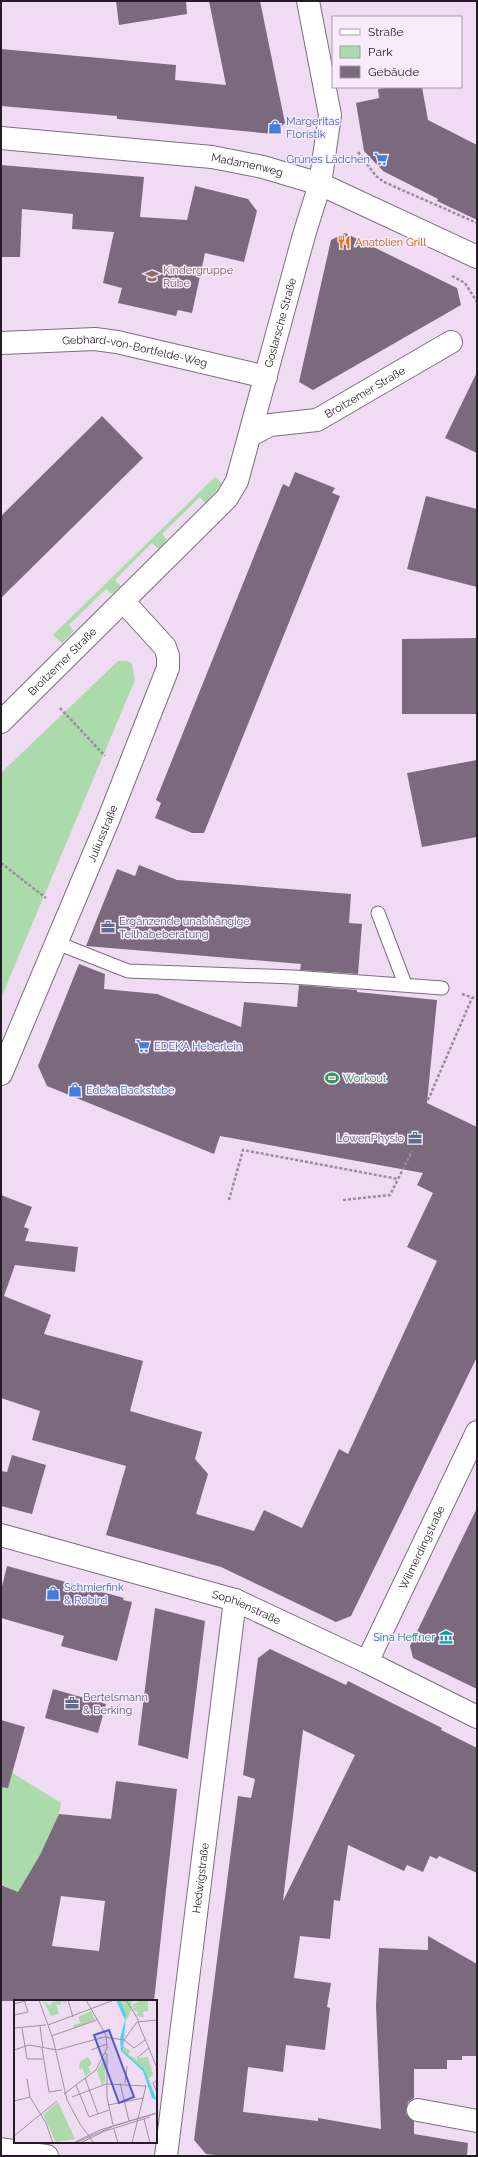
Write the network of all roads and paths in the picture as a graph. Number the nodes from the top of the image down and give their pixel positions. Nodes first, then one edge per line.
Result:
1 (308, 1) edge
2 (1, 138) edge
3 (358, 152) dead end
4 (320, 184) junction
5 (477, 223) edge
6 (477, 257) edge
7 (451, 342) dead end
8 (1, 343) edge
9 (266, 377) junction
10 (251, 435) junction
11 (124, 602) junction
12 (60, 708) dead end
13 (1, 722) edge
14 (108, 758) dead end
15 (1, 863) edge
16 (48, 899) dead end
17 (378, 913) dead end
18 (57, 943) junction
19 (405, 984) junction
20 (442, 988) dead end
21 (472, 998) dead end
22 (1, 1074) edge
23 (428, 1100) dead end
24 (412, 1151) dead end
25 (398, 1179) junction
26 (229, 1200) dead end
27 (343, 1200) dead end
28 (477, 1432) edge
29 (1, 1535) edge
30 (235, 1600) junction
31 (367, 1662) junction
32 (477, 1717) edge
33 (418, 2110) dead end
34 (477, 2121) edge
35 (1, 2149) edge
36 (47, 2156) edge
37 (166, 2156) edge

1 - 4 street, Goslarsche Straße
2 - 4 street, Madamenweg
3 - 5 path
4 - 6 street, Madamenweg
4 - 9 street, Goslarsche Straße
7 - 10 street, Broitzemer Straße
8 - 9 street, Gebhard-von-Bortfelde-Weg
9 - 10 street, Goslarsche Straße
10 - 11 street, Goslarsche Straße
11 - 13 street, Broitzemer Straße
11 - 18 street, Juliusstraße
12 - 14 path
15 - 16 path
17 - 19 lane
18 - 19 lane
18 - 22 street, Juliusstraße
19 - 20 lane
21 - 23 path
24 - 25 path
25 - 26 path
25 - 27 path
28 - 31 street, Wilmerdingstraße
29 - 30 street, Sophienstraße
30 - 31 street, Sophienstraße
30 - 37 street, Hedwigstraße
31 - 32 street, Sophienstraße
33 - 34 street
35 - 36 street

